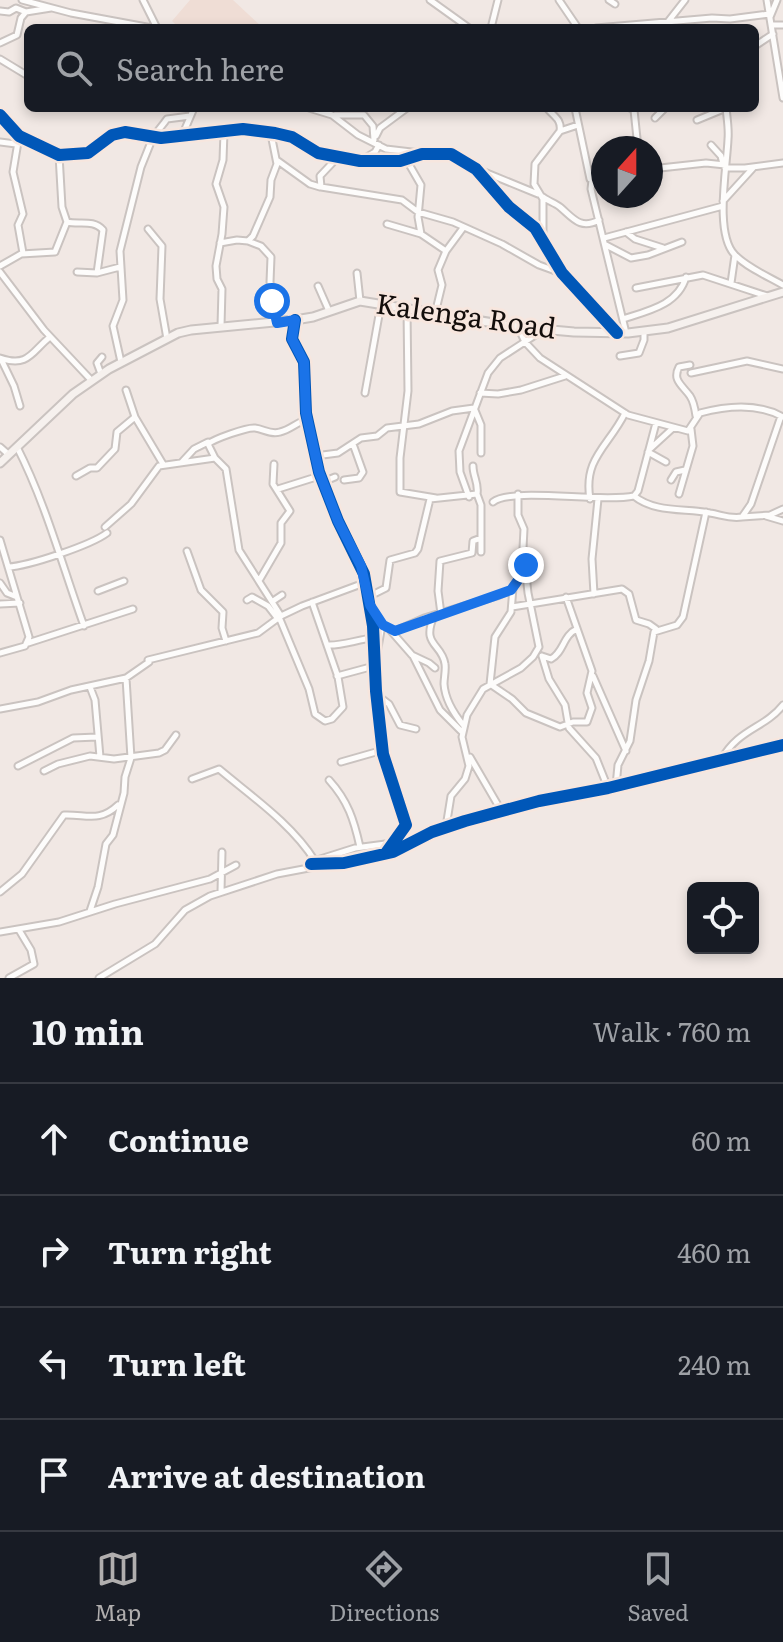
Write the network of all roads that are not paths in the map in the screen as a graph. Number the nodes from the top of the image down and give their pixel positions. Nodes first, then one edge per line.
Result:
1 (22, 0) edge
2 (143, 0) edge
3 (430, 0) edge
4 (498, 0) edge
5 (559, 0) edge
6 (609, 0) edge
7 (685, 0) edge
8 (767, 0) edge
9 (777, 0) edge
10 (615, 4) dead end
11 (54, 7) junction
12 (0, 11) edge
13 (26, 12) junction
14 (770, 15) junction
15 (133, 24) edge
16 (153, 24) edge
17 (463, 24) edge
18 (492, 24) edge
19 (575, 24) edge
20 (672, 24) edge
21 (681, 24) edge
22 (772, 25) junction
23 (783, 25) edge
24 (773, 33) junction
25 (0, 43) edge
26 (759, 43) edge
27 (0, 59) edge
28 (24, 74) edge
29 (783, 98) edge
30 (192, 112) edge
31 (322, 112) edge
32 (402, 112) edge
33 (551, 112) edge
34 (576, 112) edge
35 (633, 112) edge
36 (661, 112) edge
37 (711, 112) edge
38 (726, 112) edge
39 (0, 115) edge
40 (332, 115) junction
41 (190, 116) junction
42 (655, 118) dead end
43 (697, 120) dead end
44 (578, 125) junction
45 (560, 131) junction
46 (224, 132) junction
47 (275, 133) junction
48 (19, 136) junction
49 (182, 136) junction
50 (636, 136) edge
51 (153, 137) junction
52 (0, 142) edge
53 (377, 143) junction
54 (16, 144) junction
55 (711, 145) dead end
56 (422, 154) junction
57 (59, 155) junction
58 (337, 158) junction
59 (406, 159) junction
60 (277, 161) junction
61 (360, 161) junction
62 (783, 163) edge
63 (724, 166) junction
64 (663, 168) edge
65 (753, 168) junction
66 (476, 169) junction
67 (591, 176) edge
68 (321, 187) junction
69 (541, 195) junction
70 (723, 203) junction
71 (596, 208) edge
72 (419, 213) junction
73 (599, 220) junction
74 (67, 222) junction
75 (542, 222) junction
76 (530, 223) junction
77 (387, 224) dead end
78 (463, 228) junction
79 (148, 229) dead end
80 (626, 232) junction
81 (421, 234) junction
82 (543, 237) junction
83 (248, 241) junction
84 (605, 241) junction
85 (682, 242) dead end
86 (220, 243) junction
87 (663, 248) junction
88 (446, 251) junction
89 (23, 253) junction
90 (735, 255) junction
91 (0, 266) edge
92 (120, 267) junction
93 (0, 272) edge
94 (77, 272) dead end
95 (97, 273) junction
96 (357, 273) dead end
97 (562, 273) junction
98 (686, 277) junction
99 (731, 283) junction
100 (783, 285) edge
101 (318, 286) dead end
102 (636, 288) dead end
103 (783, 292) edge
104 (767, 296) junction
105 (360, 301) junction
106 (382, 303) junction
107 (407, 309) junction
108 (329, 311) junction
109 (434, 315) junction
110 (623, 319) junction
111 (295, 320) junction
112 (277, 323) junction
113 (221, 326) junction
114 (518, 327) junction
115 (544, 329) junction
116 (644, 331) junction
117 (617, 333) junction
118 (626, 333) junction
119 (50, 337) junction
120 (167, 340) junction
121 (525, 342) junction
122 (620, 356) dead end
123 (102, 357) dead end
124 (1, 360) edge
125 (121, 363) junction
126 (690, 365) dead end
127 (783, 369) edge
128 (0, 371) edge
129 (691, 373) dead end
130 (101, 374) junction
131 (566, 376) junction
132 (92, 381) junction
133 (126, 390) dead end
134 (365, 393) dead end
135 (480, 393) junction
136 (20, 406) dead end
137 (474, 408) junction
138 (625, 413) junction
139 (135, 417) junction
140 (696, 417) junction
141 (782, 417) edge
142 (308, 419) junction
143 (656, 423) junction
144 (404, 425) junction
145 (673, 428) junction
146 (691, 429) junction
147 (209, 442) junction
148 (353, 444) junction
149 (16, 446) junction
150 (0, 447) edge
151 (648, 451) junction
152 (481, 453) dead end
153 (8, 454) junction
154 (315, 456) junction
155 (215, 458) junction
156 (666, 462) dead end
157 (0, 463) edge
158 (182, 463) junction
159 (163, 464) junction
160 (274, 464) dead end
161 (473, 466) dead end
162 (685, 470) junction
163 (319, 472) junction
164 (76, 476) dead end
165 (335, 477) dead end
166 (344, 480) dead end
167 (671, 480) dead end
168 (323, 482) junction
169 (278, 489) junction
170 (477, 494) junction
171 (518, 494) junction
172 (679, 494) dead end
173 (634, 496) junction
174 (469, 497) junction
175 (436, 498) junction
176 (590, 499) junction
177 (598, 499) junction
178 (493, 502) dead end
179 (783, 509) edge
180 (706, 512) junction
181 (765, 516) junction
182 (742, 517) junction
183 (783, 521) edge
184 (481, 538) junction
185 (0, 540) edge
186 (187, 551) dead end
187 (60, 552) junction
188 (481, 552) dead end
189 (8, 567) junction
190 (526, 569) junction
191 (260, 580) junction
192 (124, 581) dead end
193 (364, 582) junction
194 (0, 583) edge
195 (513, 588) junction
196 (98, 591) dead end
197 (594, 594) junction
198 (282, 595) dead end
199 (368, 597) junction
200 (566, 597) junction
201 (19, 600) junction
202 (247, 600) dead end
203 (273, 601) junction
204 (312, 602) junction
205 (0, 604) edge
206 (531, 604) junction
207 (370, 605) junction
208 (512, 607) junction
209 (133, 609) dead end
210 (438, 614) junction
211 (279, 617) junction
212 (415, 622) junction
213 (382, 624) junction
214 (84, 626) junction
215 (430, 629) junction
216 (577, 629) junction
217 (656, 630) junction
218 (391, 631) junction
219 (374, 638) junction
220 (226, 641) junction
221 (28, 643) junction
222 (327, 645) junction
223 (0, 653) edge
224 (540, 654) junction
225 (413, 656) junction
226 (374, 665) junction
227 (435, 668) dead end
228 (592, 671) junction
229 (337, 676) junction
230 (126, 678) junction
231 (490, 684) junction
232 (90, 687) junction
233 (376, 695) junction
234 (0, 700) edge
235 (783, 705) edge
236 (1, 708) edge
237 (568, 723) junction
238 (416, 729) dead end
239 (463, 729) junction
240 (176, 735) dead end
241 (97, 737) junction
242 (783, 745) edge
243 (383, 750) junction
244 (626, 752) junction
245 (467, 753) junction
246 (100, 757) junction
247 (131, 758) junction
248 (721, 761) junction
249 (341, 762) dead end
250 (18, 766) dead end
251 (44, 771) dead end
252 (192, 779) dead end
253 (329, 780) dead end
254 (616, 786) junction
255 (608, 788) junction
256 (123, 799) junction
257 (502, 812) junction
258 (445, 828) junction
259 (393, 843) junction
260 (360, 847) junction
261 (222, 852) dead end
262 (386, 853) junction
263 (312, 863) junction
264 (236, 865) dead end
265 (221, 872) junction
266 (221, 891) junction
267 (0, 892) edge
268 (90, 912) junction
269 (19, 930) junction
270 (0, 932) edge
271 (9, 978) edge
272 (99, 978) edge

1 - 11 street
2 - 16 street
3 - 17 street
4 - 18 street
5 - 19 street
6 - 10 street
7 - 20 street
8 - 14 street
9 - 14 street
11 - 13 street
11 - 15 street
12 - 13 street
13 - 25 street
14 - 21 street
14 - 22 street
22 - 23 street
22 - 24 street
24 - 26 street
24 - 29 street
27 - 28 street
30 - 41 street
31 - 40 street
32 - 53 street
33 - 45 street
34 - 44 street
35 - 50 street
36 - 42 street
37 - 43 street
38 - 63 street
39 - 48 street
40 - 53 street
40 - 53 street
41 - 49 street
41 - 51 street
44 - 45 street
44 - 67 street
45 - 69 street
46 - 47 street
46 - 49 street
46 - 86 street
47 - 58 street
47 - 60 street
48 - 54 street
48 - 57 street
49 - 51 street
51 - 57 street
51 - 92 street
52 - 54 street
53 - 56 street
53 - 61 street
54 - 89 street
55 - 63 street
56 - 59 street
56 - 66 street
57 - 74 street
58 - 61 street
58 - 68 street
59 - 61 street
59 - 72 street
60 - 68 street
60 - 83 street
62 - 65 street
63 - 64 street
63 - 65 street
63 - 70 street
65 - 70 street
66 - 69 street
66 - 76 street
68 - 72 street
69 - 73 street
69 - 75 street
70 - 80 street
70 - 90 street
71 - 73 street
72 - 78 street
72 - 81 street
73 - 84 street
74 - 89 street
74 - 95 street
75 - 76 street
75 - 82 street
76 - 82 street
77 - 81 street
78 - 88 street
78 - 97 street
79 - 120 street
80 - 84 street
80 - 87 street
81 - 88 street
82 - 97 street
83 - 86 street
83 - 112 street
84 - 87 street
84 - 110 street
85 - 87 street
86 - 113 street
88 - 109 street
89 - 91 street
90 - 99 street
90 - 100 street
92 - 95 street
92 - 125 street
93 - 119 street
94 - 95 street
96 - 105 street
97 - 117 street
98 - 99 street
98 - 102 street
98 - 110 street
99 - 104 street
101 - 108 street
103 - 104 main road, Kalenga Road
104 - 116 main road, Kalenga Road
105 - 106 main road, Kalenga Road
105 - 108 main road, Kalenga Road
106 - 107 main road, Kalenga Road
106 - 134 street
107 - 109 main road, Kalenga Road
107 - 144 street
108 - 111 main road, Kalenga Road
109 - 114 main road, Kalenga Road
110 - 118 street
111 - 112 main road, Kalenga Road
111 - 142 street
112 - 113 main road, Kalenga Road
113 - 120 main road, Kalenga Road
114 - 115 main road, Kalenga Road
114 - 121 street
115 - 117 main road, Kalenga Road
115 - 121 street
116 - 118 main road, Kalenga Road
116 - 122 street
117 - 118 main road, Kalenga Road
119 - 124 street
119 - 132 street
120 - 125 main road, Kalenga Road
121 - 131 street
121 - 135 street
123 - 130 street
124 - 128 street
124 - 136 street
125 - 130 main road, Kalenga Road
126 - 140 street
127 - 129 street
130 - 132 main road, Kalenga Road
131 - 135 street
131 - 138 street
132 - 149 main road, Kalenga Road
133 - 139 street
135 - 137 street
137 - 144 street
137 - 152 street
137 - 174 street
138 - 143 street
138 - 176 street
139 - 159 street
139 - 164 street
140 - 141 street
140 - 146 street
141 - 182 street
142 - 147 street
142 - 154 street
143 - 145 street
143 - 151 street
144 - 148 street
144 - 175 street
145 - 146 street
145 - 151 street
146 - 162 street
147 - 155 street
147 - 158 street
148 - 154 street
148 - 166 street
149 - 153 main road, Kalenga Road
149 - 187 street
150 - 153 street
151 - 156 street
151 - 173 street
153 - 157 main road, Kalenga Road
154 - 163 street
155 - 158 street
155 - 191 street
158 - 159 street
159 - 187 street
160 - 169 street
161 - 170 street
162 - 167 street
162 - 172 street
163 - 168 street
163 - 169 street
165 - 168 street
168 - 193 street
169 - 191 street
170 - 174 street
170 - 184 street
171 - 176 street
171 - 178 street
171 - 190 street
173 - 177 street
173 - 180 street
174 - 175 street
175 - 199 street
176 - 177 street
177 - 197 street
179 - 181 street
180 - 182 street
180 - 217 street
181 - 182 street
181 - 183 street
184 - 188 street
184 - 210 street
185 - 189 street
186 - 220 street
187 - 189 street
187 - 214 street
189 - 201 street
190 - 195 street
190 - 206 street
191 - 203 street
192 - 196 street
193 - 199 street
193 - 204 street
194 - 201 street
195 - 208 street
195 - 210 street
197 - 200 street
197 - 217 street
198 - 203 street
199 - 207 street
200 - 206 street
200 - 216 street
201 - 205 street
201 - 221 street
202 - 211 street
203 - 211 street
204 - 211 street
204 - 222 street
206 - 208 street
206 - 224 street
207 - 213 street
207 - 219 street
208 - 231 street
209 - 214 street
210 - 212 street
210 - 215 street
211 - 220 street
211 - 229 street
212 - 215 street
212 - 218 street
213 - 218 street
213 - 226 street
214 - 221 street
215 - 239 street
216 - 224 street
216 - 228 street
217 - 244 street
218 - 225 street
219 - 222 street
219 - 226 street
220 - 230 street
221 - 223 street
222 - 229 street
224 - 231 street
224 - 237 street
225 - 227 street
225 - 239 street
226 - 229 street
226 - 233 street
228 - 237 street
228 - 244 street
230 - 232 street
230 - 247 street
231 - 237 street
231 - 239 street
232 - 236 street
232 - 241 street
233 - 238 street
233 - 243 street
234 - 236 street
235 - 248 street
237 - 255 street
239 - 245 street
240 - 247 street
241 - 246 street
241 - 250 street
242 - 248 street
243 - 249 street
243 - 259 street
244 - 254 street
245 - 257 street
245 - 258 street
246 - 247 street
246 - 251 street
247 - 256 street
248 - 254 street
252 - 263 street
253 - 260 street
254 - 255 street
255 - 257 street
256 - 267 street
256 - 268 street
257 - 258 street
258 - 262 street
259 - 260 street
259 - 262 street
260 - 263 street
261 - 265 street
262 - 263 street
263 - 266 street
264 - 265 street
265 - 266 street
265 - 268 street
266 - 272 street
268 - 269 street
269 - 270 street
269 - 271 street

